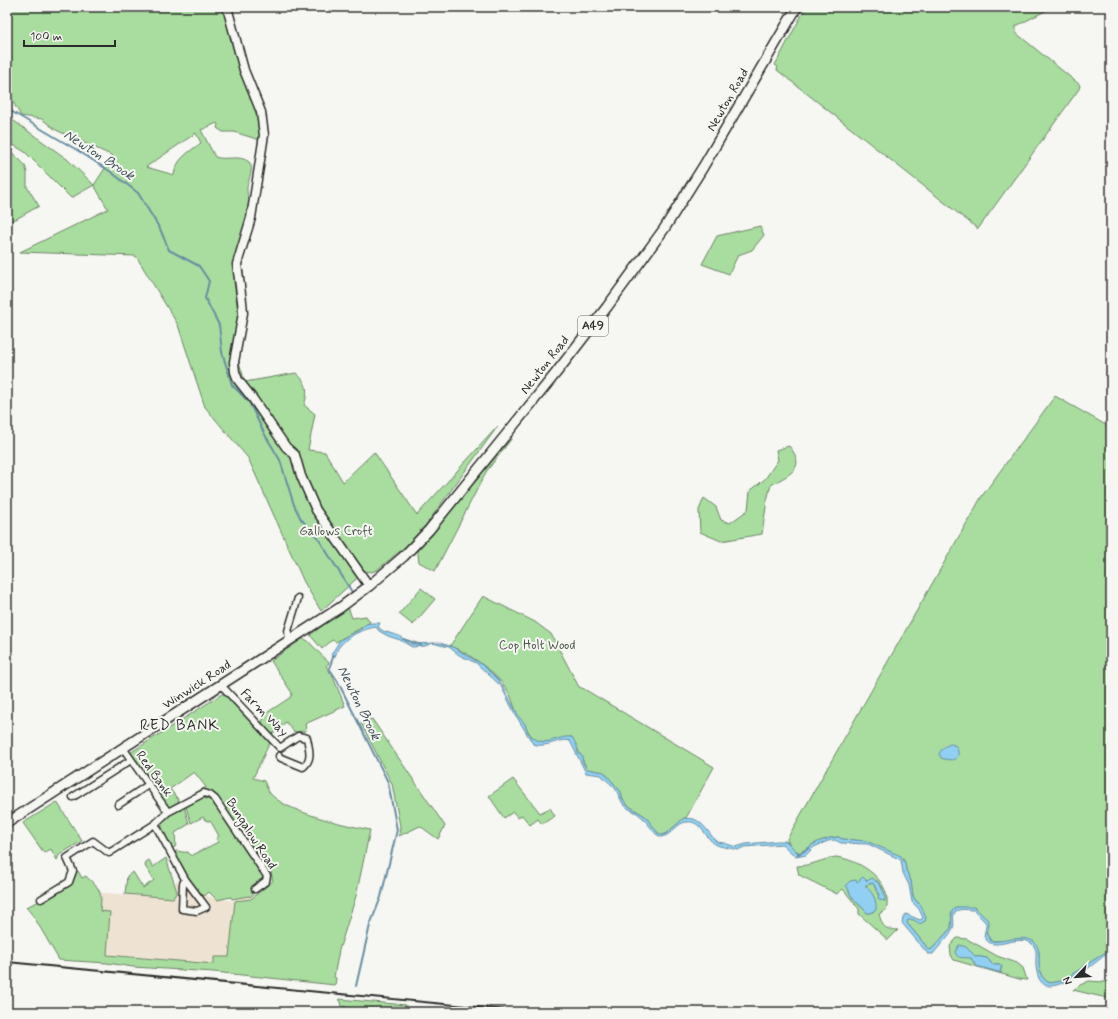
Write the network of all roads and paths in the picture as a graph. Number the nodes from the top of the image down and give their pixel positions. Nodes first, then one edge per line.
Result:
1 (226, 7) edge
2 (797, 7) edge
3 (369, 586) junction
4 (298, 598) dead end
5 (341, 607) joint
6 (289, 641) junction
7 (221, 685) junction
8 (123, 748) junction
9 (279, 756) dead end
10 (131, 760) junction
11 (148, 785) junction
12 (73, 797) dead end
13 (118, 805) dead end
14 (168, 812) junction
15 (7, 823) edge
16 (155, 824) junction
17 (185, 879) junction
18 (255, 889) dead end
19 (41, 899) dead end

1 - 3 street
2 - 3 main road, Newton Road / A49
3 - 5 main road, Newton Road / A49
4 - 6 street
5 - 6 main road, Winwick Road / A49
6 - 7 main road, Winwick Road / A49
7 - 8 main road, Winwick Road / A49
7 - 9 street, Farm Way
8 - 10 street, Red Bank
8 - 15 main road, Winwick Road / A49
10 - 11 street, Red Bank
10 - 12 street
11 - 13 street
11 - 14 street, Red Bank
14 - 16 street
14 - 18 street, Bungalow Road
16 - 17 street
16 - 19 street
17 - 17 street

